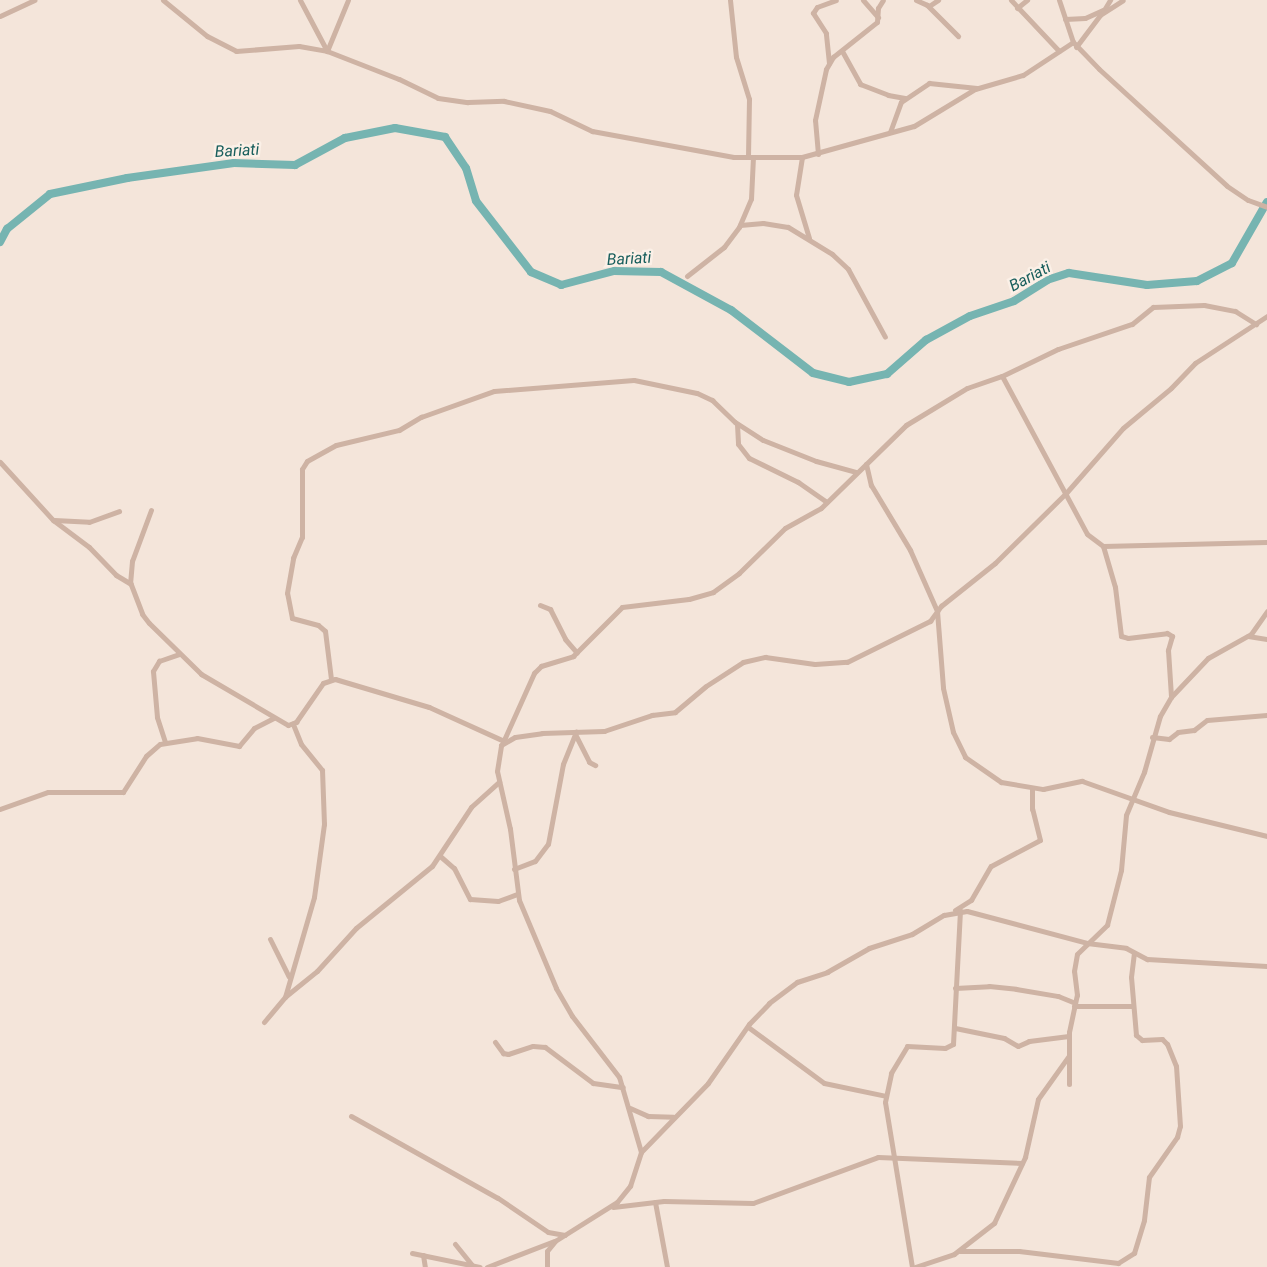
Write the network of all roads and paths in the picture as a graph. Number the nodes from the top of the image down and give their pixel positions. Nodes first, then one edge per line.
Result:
1 (35, 0) edge
2 (163, 0) edge
3 (300, 0) edge
4 (348, 0) edge
5 (730, 0) edge
6 (816, 0) edge
7 (836, 0) edge
8 (863, 0) edge
9 (883, 0) edge
10 (916, 0) edge
11 (938, 0) edge
12 (1011, 0) edge
13 (1027, 0) edge
14 (1059, 0) edge
15 (1110, 0) edge
16 (1123, 0) edge
17 (929, 6) junction
18 (816, 8) junction
19 (1017, 8) junction
20 (1104, 11) junction
21 (0, 16) edge
22 (878, 17) junction
23 (1065, 19) junction
24 (958, 36) dead end
25 (1075, 45) junction
26 (327, 51) junction
27 (842, 51) junction
28 (1059, 51) junction
29 (828, 63) junction
30 (977, 88) junction
31 (905, 98) junction
32 (890, 132) junction
33 (818, 154) junction
34 (751, 156) junction
35 (802, 157) junction
36 (1267, 207) edge
37 (740, 225) junction
38 (810, 238) junction
39 (686, 276) dead end
40 (1267, 316) edge
41 (1256, 324) junction
42 (885, 337) dead end
43 (1002, 376) junction
44 (737, 424) junction
45 (0, 462) edge
46 (866, 464) junction
47 (856, 472) junction
48 (1066, 493) junction
49 (826, 502) junction
50 (151, 510) dead end
51 (119, 511) dead end
52 (53, 520) junction
53 (1267, 542) edge
54 (1103, 546) junction
55 (131, 584) junction
56 (540, 605) dead end
57 (937, 611) junction
58 (1267, 611) edge
59 (1248, 636) junction
60 (1267, 639) edge
61 (577, 653) junction
62 (179, 654) junction
63 (331, 679) junction
64 (1171, 697) junction
65 (1267, 715) edge
66 (274, 718) junction
67 (293, 724) junction
68 (575, 732) junction
69 (1152, 738) junction
70 (165, 742) junction
71 (503, 742) junction
72 (595, 765) dead end
73 (499, 782) junction
74 (1032, 788) junction
75 (1133, 798) junction
76 (0, 810) edge
77 (1267, 834) edge
78 (440, 856) junction
79 (514, 869) junction
80 (517, 894) junction
81 (960, 910) junction
82 (952, 912) junction
83 (270, 939) dead end
84 (1087, 943) junction
85 (1134, 953) junction
86 (1267, 966) edge
87 (289, 977) junction
88 (955, 988) junction
89 (284, 998) junction
90 (1074, 1005) junction
91 (1132, 1006) junction
92 (264, 1022) dead end
93 (748, 1027) junction
94 (955, 1028) junction
95 (1068, 1036) junction
96 (495, 1042) dead end
97 (1069, 1056) junction
98 (1069, 1084) dead end
99 (623, 1087) junction
100 (886, 1096) junction
101 (630, 1108) junction
102 (351, 1116) dead end
103 (672, 1117) junction
104 (641, 1152) junction
105 (895, 1159) junction
106 (1022, 1163) junction
107 (655, 1202) junction
108 (612, 1207) junction
109 (566, 1235) junction
110 (555, 1241) junction
111 (456, 1244) dead end
112 (960, 1251) junction
113 (412, 1254) dead end
114 (423, 1255) junction
115 (471, 1264) junction
116 (425, 1267) edge
117 (480, 1267) edge
118 (487, 1267) edge
119 (547, 1267) edge
120 (667, 1267) edge
121 (914, 1267) edge

1 - 21 street
2 - 26 street
3 - 26 street
4 - 26 street
5 - 34 street
6 - 18 street
7 - 18 street
8 - 22 street
9 - 22 street
10 - 17 street
11 - 17 street
12 - 19 street
13 - 19 street
14 - 23 street
15 - 20 street
16 - 20 street
17 - 24 street
18 - 29 street
19 - 28 street
20 - 23 street
20 - 25 street
22 - 27 street
23 - 25 street
25 - 28 street
25 - 36 street
26 - 34 street
27 - 29 street
27 - 31 street
28 - 30 street
29 - 33 street
30 - 31 street
30 - 32 street
31 - 32 street
32 - 33 street
33 - 35 street
34 - 35 street
34 - 37 street
35 - 38 street
37 - 38 street
37 - 39 street
38 - 42 street
40 - 41 street
41 - 43 street
41 - 48 street
43 - 46 street
43 - 48 street
44 - 47 street
44 - 49 street
44 - 63 street
45 - 52 street
46 - 47 street
46 - 57 street
47 - 49 street
48 - 54 street
48 - 57 street
49 - 61 street
50 - 55 street
51 - 52 street
52 - 55 street
53 - 54 street
54 - 64 street
55 - 62 street
56 - 61 street
57 - 68 street
57 - 74 street
58 - 59 street
59 - 60 street
59 - 64 street
61 - 71 street
62 - 66 street
62 - 70 street
63 - 67 street
63 - 71 street
64 - 69 street
65 - 69 street
66 - 67 street
66 - 70 street
67 - 87 street
68 - 71 street
68 - 72 street
68 - 79 street
69 - 75 street
70 - 76 street
71 - 73 street
73 - 78 street
73 - 79 street
74 - 75 street
74 - 82 street
75 - 77 street
75 - 84 street
78 - 80 street
78 - 89 street
79 - 80 street
80 - 99 street
81 - 82 street
81 - 84 street
81 - 88 street
82 - 93 street
83 - 87 street
84 - 85 street
84 - 90 street
85 - 86 street
85 - 91 street
87 - 89 street
88 - 90 street
88 - 94 street
89 - 92 street
90 - 91 street
90 - 95 street
91 - 112 street
93 - 100 street
93 - 103 street
94 - 95 street
94 - 100 street
95 - 97 street
96 - 99 street
97 - 98 street
97 - 106 street
99 - 101 street
100 - 105 street
101 - 103 street
101 - 104 street
102 - 109 street
103 - 104 street
104 - 108 street
105 - 106 street
105 - 107 street
105 - 121 street
106 - 112 street
107 - 108 street
107 - 120 street
108 - 109 street
109 - 110 street
110 - 118 street
110 - 119 street
111 - 115 street
112 - 121 street
113 - 114 street
114 - 115 street
114 - 116 street
115 - 117 street

